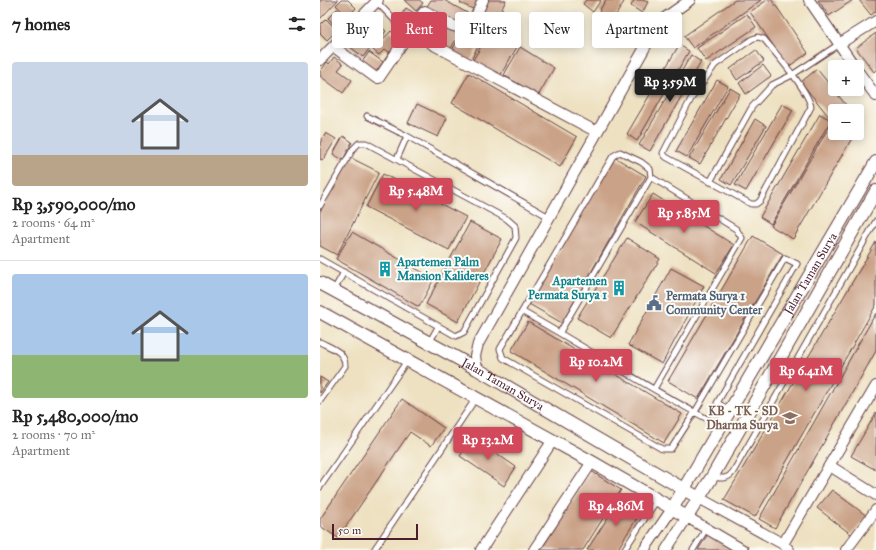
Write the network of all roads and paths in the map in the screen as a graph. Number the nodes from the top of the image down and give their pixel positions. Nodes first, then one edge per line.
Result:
1 (483, 0) edge
2 (690, 0) edge
3 (808, 0) edge
4 (378, 1) edge
5 (367, 12) edge
6 (391, 16) edge
7 (876, 20) edge
8 (839, 44) junction
9 (333, 48) edge
10 (335, 48) edge
11 (440, 48) edge
12 (320, 60) edge
13 (850, 60) edge
14 (792, 75) junction
15 (864, 80) edge
16 (876, 96) edge
17 (367, 116) dead end
18 (597, 132) junction
19 (407, 136) junction
20 (397, 159) junction
21 (876, 162) edge
22 (651, 177) junction
23 (710, 182) junction
24 (876, 191) edge
25 (320, 206) edge
26 (549, 217) junction
27 (876, 221) edge
28 (320, 259) edge
29 (344, 272) junction
30 (320, 283) edge
31 (334, 291) junction
32 (320, 312) edge
33 (523, 312) junction
34 (438, 327) junction
35 (560, 332) junction
36 (320, 342) edge
37 (429, 344) junction
38 (407, 360) junction
39 (477, 369) junction
40 (876, 386) edge
41 (654, 389) junction
42 (476, 397) junction
43 (320, 401) edge
44 (730, 410) junction
45 (694, 413) junction
46 (721, 426) junction
47 (553, 440) junction
48 (592, 462) junction
49 (830, 466) junction
50 (712, 477) junction
51 (320, 487) edge
52 (685, 488) junction
53 (876, 495) edge
54 (699, 498) junction
55 (657, 500) junction
56 (672, 509) junction
57 (876, 510) edge
58 (687, 518) junction
59 (706, 528) junction
60 (786, 547) edge
61 (374, 550) edge
62 (481, 550) edge
63 (534, 550) edge
64 (624, 550) edge
65 (644, 550) edge
66 (666, 550) edge
67 (693, 550) edge
68 (743, 550) edge
69 (846, 550) edge

1 - 10 street
2 - 18 street
3 - 8 street
4 - 5 street
4 - 6 lane
7 - 8 street
8 - 13 street
8 - 14 lane
9 - 12 street
11 - 18 street
14 - 23 lane
14 - 23 lane
14 - 23 lane
15 - 16 street
17 - 19 lane
18 - 26 street
19 - 20 lane
19 - 26 lane
20 - 25 lane
20 - 34 lane
21 - 44 street, Jalan Taman Surya
22 - 33 lane
22 - 35 lane
22 - 41 lane
24 - 50 street, Jalan Taman Surya
26 - 39 street
27 - 50 lane
28 - 29 lane
29 - 31 lane
29 - 34 lane
30 - 31 street, Jalan Taman Surya
31 - 37 street, Jalan Taman Surya
32 - 38 street, Jalan Taman Surya
33 - 35 lane
33 - 45 lane
34 - 37 lane
35 - 41 lane
36 - 43 lane
37 - 39 street, Jalan Taman Surya
38 - 42 street, Jalan Taman Surya
38 - 51 lane
39 - 52 street, Jalan Taman Surya
40 - 49 street
41 - 45 lane
42 - 47 street, Jalan Taman Surya
42 - 61 lane
44 - 45 lane
44 - 46 street, Jalan Taman Surya
45 - 46 lane
46 - 52 street, Jalan Taman Surya
47 - 48 street, Jalan Taman Surya
47 - 62 street
48 - 55 street, Jalan Taman Surya
48 - 63 street
49 - 53 street
49 - 60 street
50 - 54 street, Jalan Taman Surya
52 - 54 street, Jalan Taman Surya
52 - 56 street, Jalan Taman Surya
54 - 58 street, Jalan Taman Surya
54 - 60 street, Jalan Taman Surya
55 - 56 street, Jalan Taman Surya
55 - 64 lane
56 - 58 street, Jalan Taman Surya
56 - 65 street, Jalan Taman Surya
57 - 69 street
58 - 59 street, Jalan Taman Surya
58 - 66 street, Jalan Taman Surya
59 - 67 lane
59 - 68 street, Jalan Taman Surya

